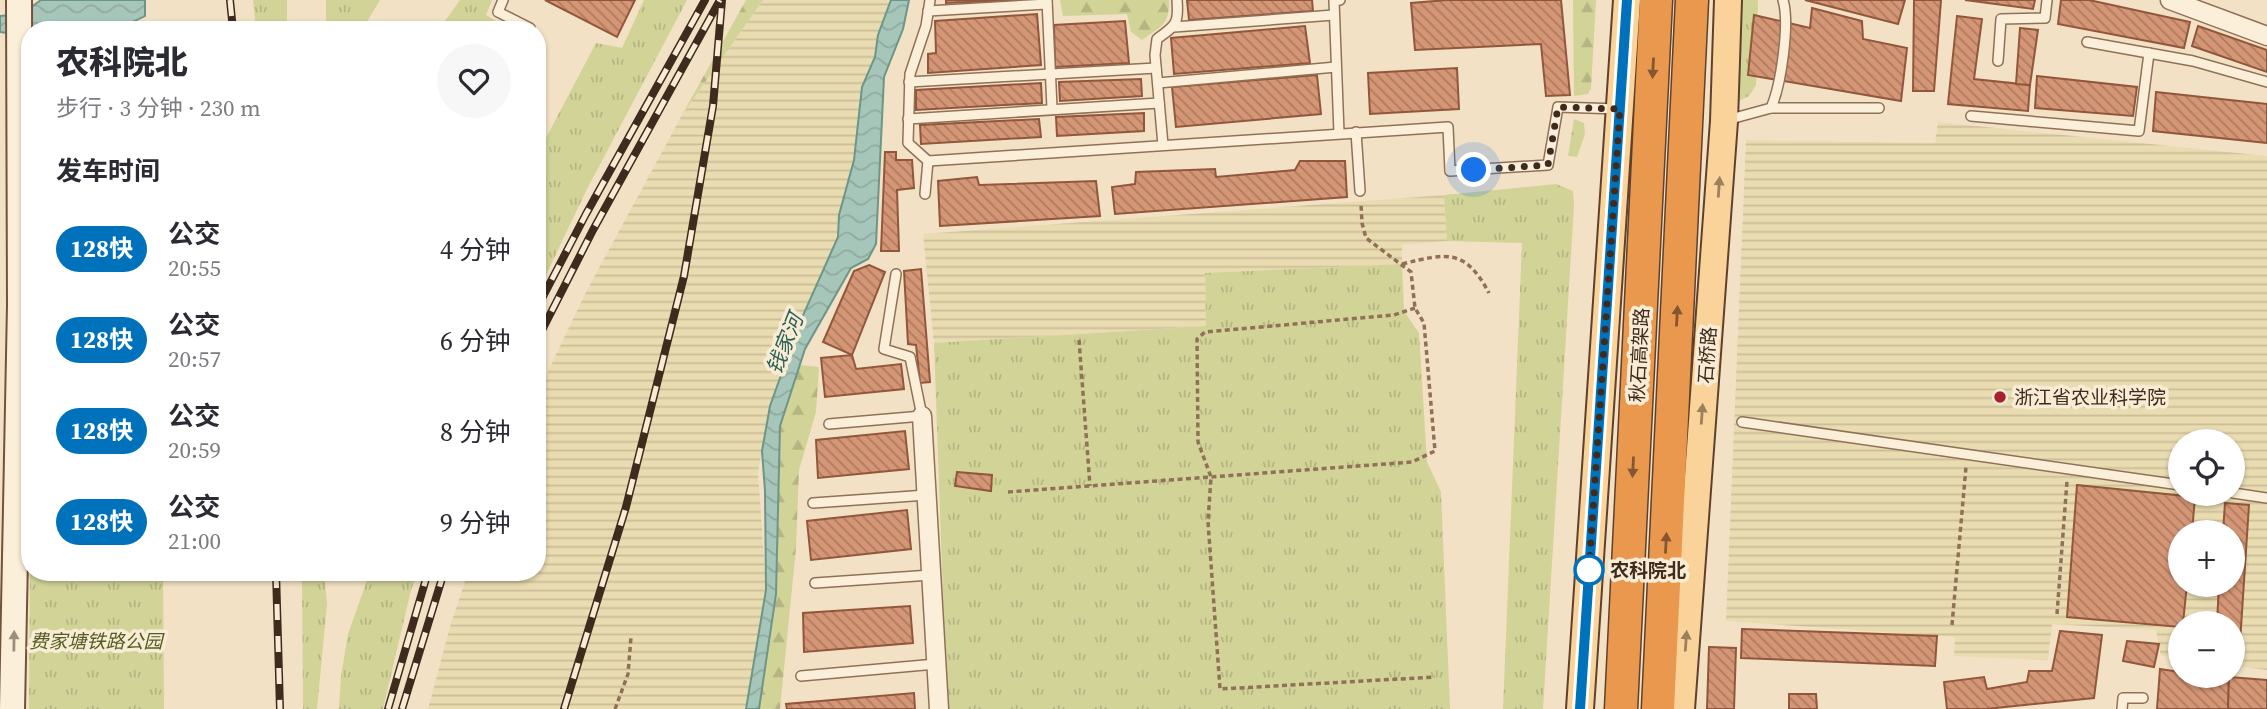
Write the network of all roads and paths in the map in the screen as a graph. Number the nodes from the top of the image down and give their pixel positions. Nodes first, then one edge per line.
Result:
1 (19, 0) edge
2 (503, 0) edge
3 (930, 0) edge
4 (1177, 0) edge
5 (1340, 0) edge
6 (1627, 0) edge
7 (1656, 0) edge
8 (1692, 0) edge
9 (1728, 0) edge
10 (1783, 0) edge
11 (2047, 0) edge
12 (2170, 0) edge
13 (1047, 2) edge
14 (928, 11) junction
15 (1334, 15) junction
16 (516, 21) edge
17 (1174, 27) junction
18 (2267, 36) edge
19 (2087, 43) dead end
20 (2149, 53) junction
21 (1998, 61) dead end
22 (1336, 67) junction
23 (1156, 68) junction
24 (1051, 74) junction
25 (909, 82) junction
26 (2267, 82) edge
27 (1158, 83) junction
28 (1160, 103) junction
29 (1052, 108) junction
30 (1771, 108) junction
31 (1880, 108) dead end
32 (1620, 109) junction
33 (1971, 116) dead end
34 (908, 118) junction
35 (1724, 121) junction
36 (1356, 132) junction
37 (1339, 133) junction
38 (1163, 145) junction
39 (928, 162) junction
40 (1360, 191) joint
41 (925, 194) dead end
42 (1402, 264) junction
43 (896, 274) dead end
44 (1489, 293) dead end
45 (1415, 308) junction
46 (1079, 340) dead end
47 (922, 416) junction
48 (1742, 422) dead end
49 (829, 424) dead end
50 (1967, 454) junction
51 (2068, 469) junction
52 (1211, 477) junction
53 (2168, 483) edge
54 (1090, 486) junction
55 (1008, 492) dead end
56 (926, 495) junction
57 (2245, 495) edge
58 (2267, 498) edge
59 (813, 503) dead end
60 (931, 575) junction
61 (815, 583) dead end
62 (7, 605) edge
63 (2057, 614) dead end
64 (1952, 625) dead end
65 (631, 637) dead end
66 (936, 664) junction
67 (801, 676) dead end
68 (1435, 677) dead end
69 (2143, 698) dead end
70 (12, 709) edge
71 (615, 709) edge
72 (939, 709) edge
73 (1580, 709) edge
74 (1621, 709) edge
75 (1658, 709) edge
76 (1681, 709) edge
77 (2122, 709) edge

1 - 62 street
2 - 16 lane
3 - 14 lane
4 - 17 lane
5 - 15 lane
6 - 32 main road
7 -> 74 highway, 秋石高架路
75 -> 8 highway, 秋石高架路
9 - 35 main road, 石桥路
10 - 30 lane
11 - 21 lane
12 - 18 street
13 - 14 lane
13 - 24 lane
14 - 25 lane
15 - 17 lane
15 - 22 lane
17 - 23 lane
19 - 20 lane
20 - 26 lane
20 - 33 lane
22 - 27 lane
22 - 37 lane
23 - 24 lane
23 - 27 lane
24 - 25 lane
24 - 29 lane
25 - 34 lane
27 - 28 lane
28 - 29 lane
28 - 38 lane
29 - 34 lane
30 - 31 lane
30 - 35 lane
32 - 36 lane
32 - 73 main road
34 - 39 lane
76 -> 35 main road, 石桥路
36 - 37 lane
36 - 40 lane
37 - 38 lane
38 - 39 lane
39 - 41 lane
40 - 42 path
42 - 44 path
42 - 45 path
43 - 47 lane
45 - 52 path
45 - 52 path
46 - 54 path
47 - 49 lane
47 - 56 street
48 - 50 lane
50 - 51 lane
50 - 64 path
51 - 53 lane
51 - 63 path
52 - 54 path
52 - 68 path
54 - 55 path
56 - 59 lane
56 - 60 street
57 - 58 lane
60 - 61 lane
60 - 66 street
70 -> 62 street
65 - 71 path
66 - 67 lane
66 - 72 street
69 - 77 lane

